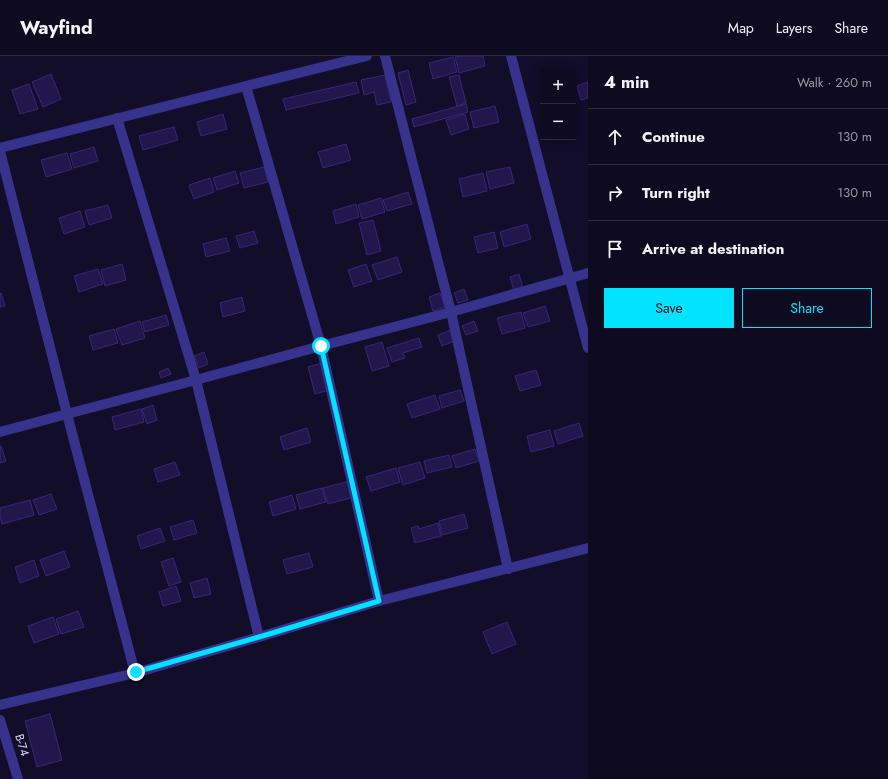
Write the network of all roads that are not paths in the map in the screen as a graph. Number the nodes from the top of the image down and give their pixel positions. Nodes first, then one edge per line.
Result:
1 (367, 56) edge
2 (385, 56) edge
3 (511, 56) edge
4 (246, 86) junction
5 (117, 118) junction
6 (0, 149) edge
7 (588, 273) edge
8 (569, 278) junction
9 (451, 312) junction
10 (321, 346) junction
11 (588, 348) edge
12 (196, 380) junction
13 (68, 414) junction
14 (0, 432) edge
15 (588, 548) edge
16 (508, 569) junction
17 (379, 601) junction
18 (259, 637) junction
19 (136, 672) junction
20 (0, 705) edge
21 (0, 720) edge
22 (18, 779) edge

1 - 4 street
2 - 9 street
3 - 8 street
4 - 5 street
4 - 10 street
5 - 6 street
5 - 12 street
6 - 13 street
7 - 8 street
8 - 9 street
8 - 11 street
9 - 10 street
9 - 16 street
10 - 12 street
10 - 17 street
12 - 13 street
12 - 18 street
13 - 14 street
13 - 19 street
15 - 16 street
16 - 17 street
17 - 18 street
18 - 19 street
19 - 20 street
21 - 22 street, B-74

